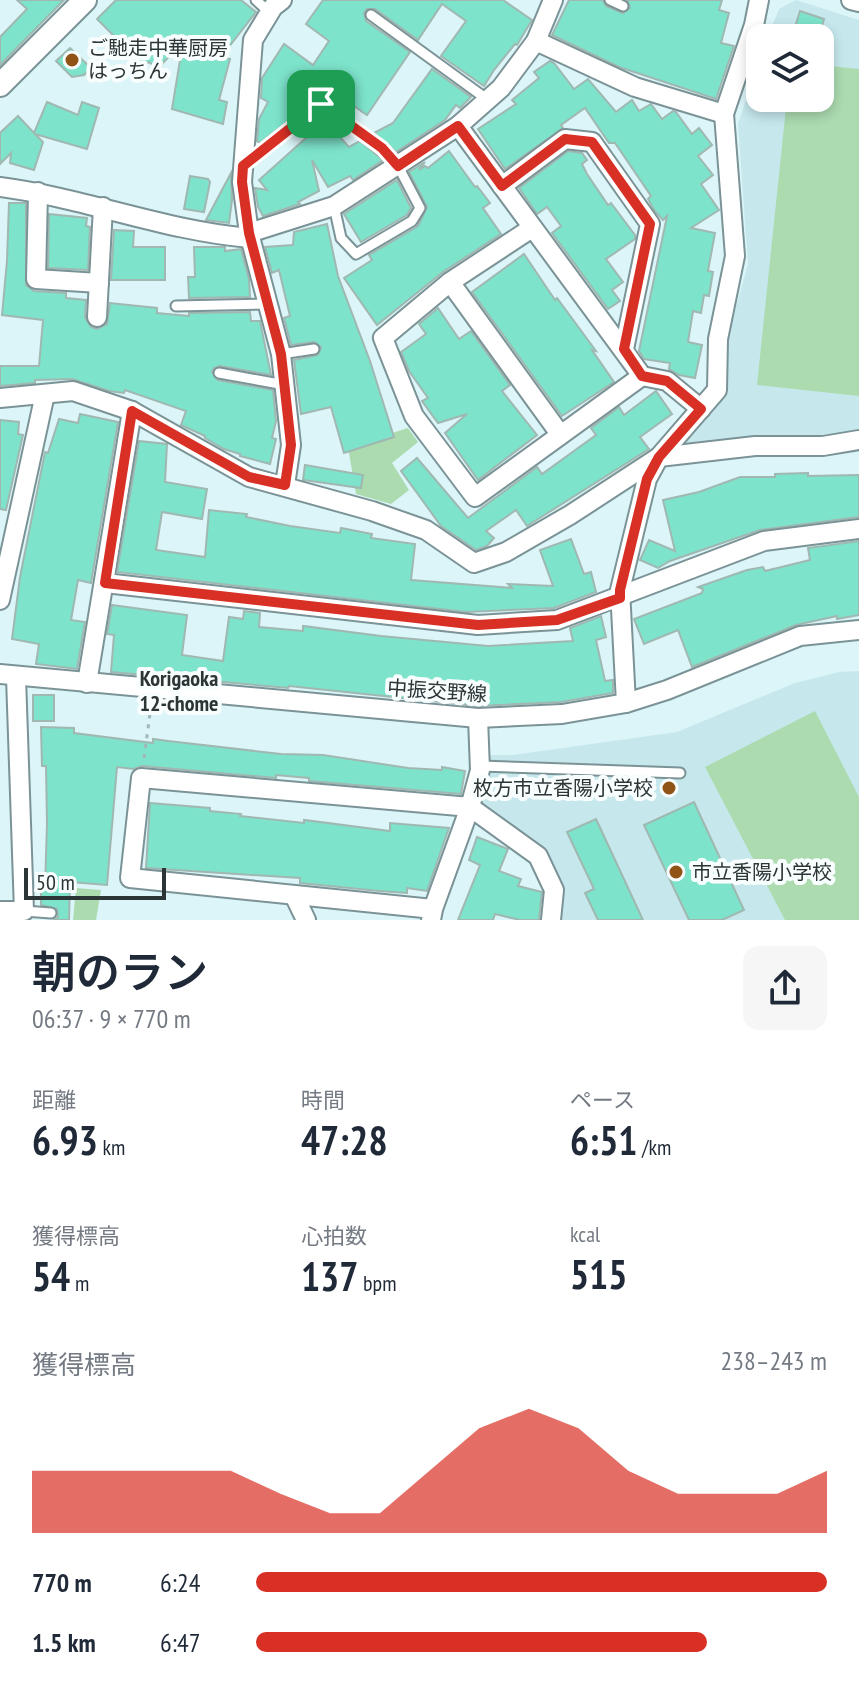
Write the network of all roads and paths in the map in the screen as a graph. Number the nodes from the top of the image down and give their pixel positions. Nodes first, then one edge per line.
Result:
1 (85, 0) edge
2 (552, 0) edge
3 (610, 0) edge
4 (759, 0) edge
5 (851, 0) edge
6 (859, 2) edge
7 (270, 4) edge
8 (623, 6) dead end
9 (371, 15) dead end
10 (536, 41) junction
11 (0, 85) edge
12 (489, 101) junction
13 (724, 114) junction
14 (458, 126) junction
15 (243, 166) junction
16 (398, 166) junction
17 (502, 186) junction
18 (0, 187) edge
19 (38, 192) junction
20 (334, 206) junction
21 (103, 207) junction
22 (532, 228) junction
23 (250, 236) junction
24 (450, 282) junction
25 (99, 283) junction
26 (268, 304) junction
27 (176, 306) dead end
28 (97, 317) dead end
29 (314, 349) dead end
30 (624, 349) junction
31 (281, 354) junction
32 (219, 373) dead end
33 (642, 376) junction
34 (285, 385) junction
35 (45, 394) junction
36 (0, 398) edge
37 (701, 409) junction
38 (132, 411) junction
39 (560, 434) junction
40 (859, 440) edge
41 (659, 457) junction
42 (285, 485) junction
43 (859, 529) edge
44 (105, 583) junction
45 (620, 598) junction
46 (0, 600) edge
47 (859, 630) edge
48 (8, 675) edge
49 (87, 683) junction
50 (153, 689) junction
51 (626, 703) junction
52 (478, 718) junction
53 (480, 766) junction
54 (680, 773) dead end
55 (141, 778) junction
56 (470, 807) junction
57 (294, 895) junction
58 (0, 911) edge
59 (24, 911) junction
60 (51, 913) dead end
61 (432, 915) edge
62 (306, 920) edge
63 (551, 920) edge

1 - 11 street
2 - 10 street
3 - 8 lane
4 - 13 street
5 - 6 street
7 - 15 street
9 - 12 lane
10 - 12 street
10 - 13 street
12 - 14 street
13 - 37 street
14 - 16 street
14 - 17 street
15 - 16 lane
15 - 23 street
16 - 20 street
16 - 20 lane
17 - 22 street
17 - 30 street
18 - 19 street
19 - 21 street
19 - 25 street
20 - 23 street
21 - 23 street
21 - 25 street
22 - 24 street
22 - 30 street
23 - 26 street
24 - 39 street
24 - 39 street
25 - 28 street
26 - 27 lane
26 - 31 street
29 - 31 lane
30 - 33 street
31 - 34 street
32 - 34 lane
33 - 37 street
33 - 39 street
34 - 42 street
35 - 36 street
35 - 38 street
35 - 46 street
37 - 41 street
38 - 42 street
38 - 44 street
40 - 41 street
41 - 42 street
41 - 45 street
43 - 45 street
44 - 45 street
44 - 49 street
45 - 51 street
47 - 51 street, 中振交野線
48 - 49 street, 中振交野線
48 - 59 street
49 - 50 street, 中振交野線
50 - 52 street, 中振交野線
50 - 55 path
51 - 52 street, 中振交野線
52 - 53 street
53 - 54 lane
53 - 56 street
55 - 56 street
55 - 57 street
56 - 61 street
56 - 63 street
57 - 61 street
57 - 62 street
58 - 59 street
59 - 60 lane

